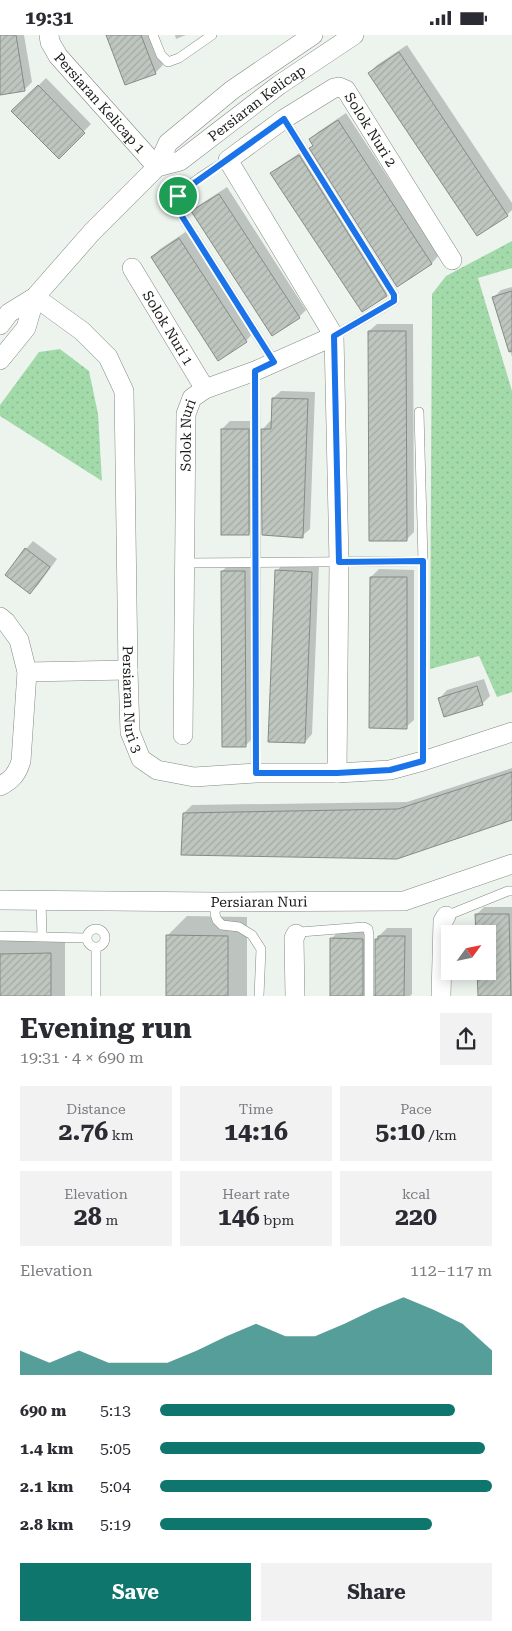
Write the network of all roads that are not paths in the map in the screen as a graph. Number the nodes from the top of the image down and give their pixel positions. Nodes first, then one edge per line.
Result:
1 (49, 35) edge
2 (153, 35) edge
3 (212, 35) edge
4 (313, 35) edge
5 (354, 35) edge
6 (284, 119) junction
7 (228, 159) junction
8 (157, 167) junction
9 (452, 260) dead end
10 (132, 268) dead end
11 (35, 297) junction
12 (0, 325) edge
13 (334, 336) junction
14 (0, 360) edge
15 (274, 362) junction
16 (255, 371) junction
17 (205, 389) junction
18 (419, 412) dead end
19 (423, 561) junction
20 (339, 562) junction
21 (184, 563) junction
22 (255, 563) junction
23 (0, 617) edge
24 (128, 670) junction
25 (27, 672) junction
26 (512, 732) edge
27 (183, 735) dead end
28 (423, 761) junction
29 (256, 773) junction
30 (337, 773) junction
31 (0, 786) edge
32 (512, 864) edge
33 (512, 891) edge
34 (41, 899) junction
35 (0, 900) edge
36 (216, 902) junction
37 (446, 916) joint
38 (296, 934) joint
39 (0, 936) edge
40 (42, 936) junction
41 (86, 938) junction
42 (96, 947) junction
43 (96, 996) edge
44 (259, 996) edge
45 (295, 996) edge
46 (369, 996) edge
47 (441, 996) edge

1 - 8 street, Persiaran Kelicap 1
2 - 3 lane
4 - 8 street, Persiaran Kelicap
5 - 8 street, Persiaran Kelicap
6 - 7 street, Solok Nuri 2
6 - 9 street, Solok Nuri 2
6 - 13 lane
7 - 13 street
7 - 15 lane
8 - 11 street, Persiaran Kelicap
10 - 17 street, Solok Nuri 1
11 - 12 street, Persiaran Kelicap
11 - 14 street, Persiaran Kelicap
11 - 24 street, Persiaran Nuri 3
13 - 15 street, Solok Nuri
13 - 20 street
15 - 16 street, Solok Nuri
16 - 17 street, Solok Nuri
16 - 22 lane
17 - 21 street, Solok Nuri
18 - 19 lane
19 - 20 lane
19 - 28 lane
20 - 22 lane
20 - 30 street
21 - 22 lane
21 - 27 street, Solok Nuri
22 - 29 lane
23 - 25 street
24 - 25 street
24 - 29 street, Persiaran Nuri 3
25 - 31 street
26 - 28 street, Persiaran Nuri 3
28 - 30 street, Persiaran Nuri 3
29 - 30 street, Persiaran Nuri 3
32 - 36 street, Persiaran Nuri
33 - 37 lane
34 - 35 street, Persiaran Nuri
34 - 36 street, Persiaran Nuri
34 - 40 lane
36 - 44 lane
37 - 47 street
38 - 45 street
38 - 46 lane
39 - 40 lane
40 - 41 lane
41 - 42 lane
41 - 42 lane
42 - 43 lane

